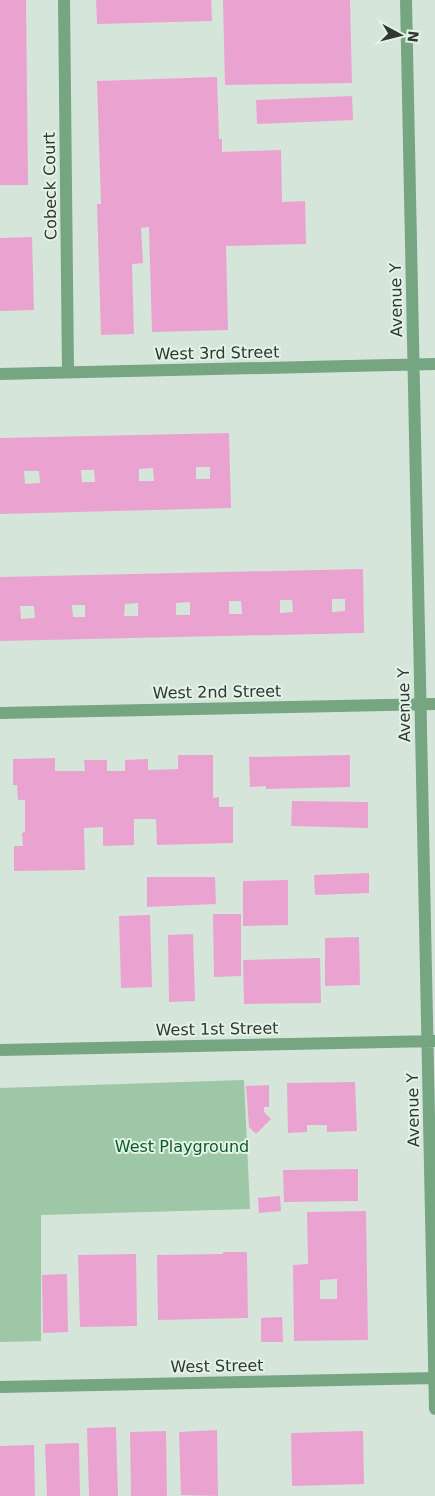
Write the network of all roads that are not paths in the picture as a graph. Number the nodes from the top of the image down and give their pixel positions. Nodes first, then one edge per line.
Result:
1 (64, 0) edge
2 (406, 0) edge
3 (435, 364) edge
4 (414, 365) junction
5 (68, 372) junction
6 (0, 374) edge
7 (421, 704) junction
8 (435, 704) edge
9 (0, 713) edge
10 (431, 1041) edge
11 (0, 1050) edge
12 (435, 1378) edge
13 (0, 1387) edge
14 (435, 1409) edge

1 - 5 street, Cobeck Court
2 - 4 street, Avenue Y
3 - 4 street, West 3rd Street
4 - 5 street, West 3rd Street
4 - 7 street, Avenue Y
5 - 6 street, West 3rd Street
7 - 8 street, West 2nd Street
7 - 9 street, West 2nd Street
7 - 10 street, Avenue Y
10 - 11 street, West 1st Street
10 - 12 street, Avenue Y
12 - 13 street, West Street
12 - 14 street, Avenue Y

